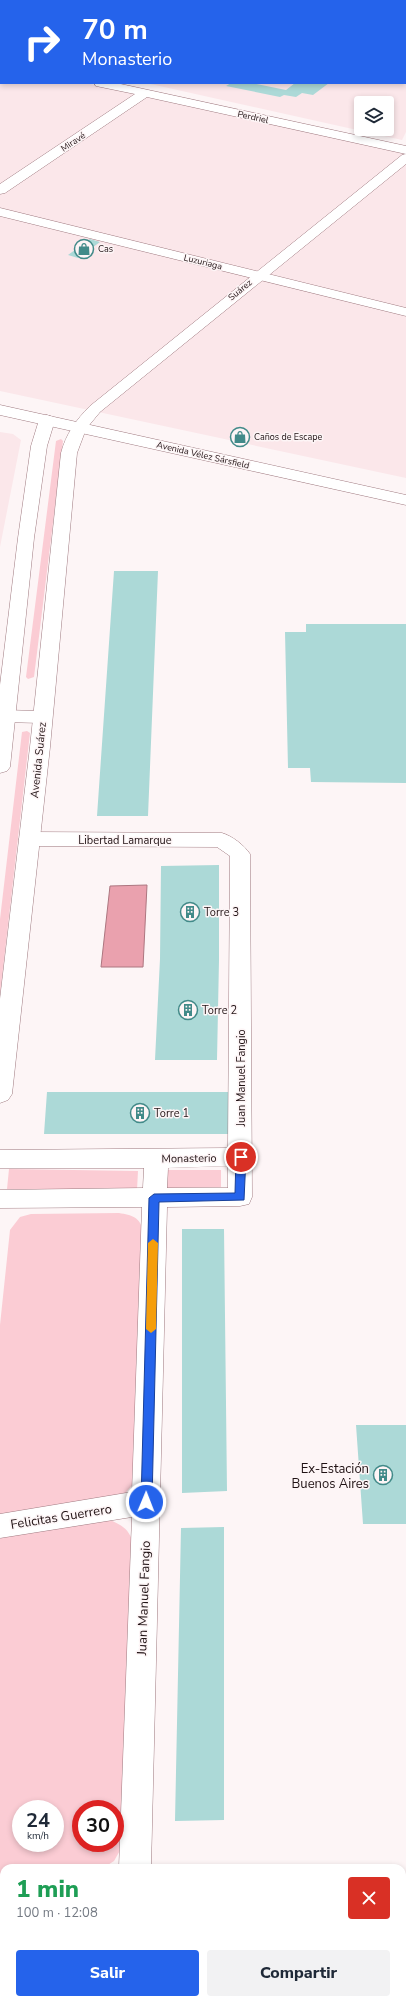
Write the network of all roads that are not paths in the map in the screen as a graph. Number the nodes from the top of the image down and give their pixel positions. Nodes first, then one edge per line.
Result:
1 (104, 84) edge
2 (145, 93) junction
3 (406, 150) edge
4 (406, 158) edge
5 (0, 190) edge
6 (0, 212) edge
7 (259, 275) junction
8 (406, 312) edge
9 (0, 410) edge
10 (47, 420) junction
11 (79, 427) junction
12 (406, 500) edge
13 (3, 716) edge
14 (43, 717) junction
15 (0, 762) edge
16 (29, 839) junction
17 (222, 840) joint
18 (0, 1094) edge
19 (241, 1157) junction
20 (0, 1158) edge
21 (156, 1159) junction
22 (154, 1198) junction
23 (0, 1199) edge
24 (146, 1502) junction
25 (0, 1526) edge
26 (135, 1864) edge

1 - 2 street, Perdriel
2 - 3 street, Perdriel
2 - 5 street, Miravé
4 - 7 street, Suárez
6 - 7 street, Luzuriaga
7 - 8 street, Luzuriaga
7 - 11 street, Suárez
9 - 10 street, Avenida Vélez Sársfield
10 - 11 street, Avenida Vélez Sársfield
10 - 13 street
11 - 12 street, Avenida Vélez Sársfield
11 - 14 street, Avenida Suárez
13 - 14 street
13 - 15 street
14 - 16 street, Avenida Suárez
16 - 17 street, Libertad Lamarque
16 - 18 street, Avenida Suárez
17 - 19 street, Juan Manuel Fangio
19 - 21 street, Monasterio
19 - 22 street
20 - 21 street, Monasterio
21 - 22 street, Juan Manuel Fangio
22 - 23 street
22 - 24 street, Juan Manuel Fangio
24 - 25 street, Felicitas Guerrero
24 - 26 street, Juan Manuel Fangio

